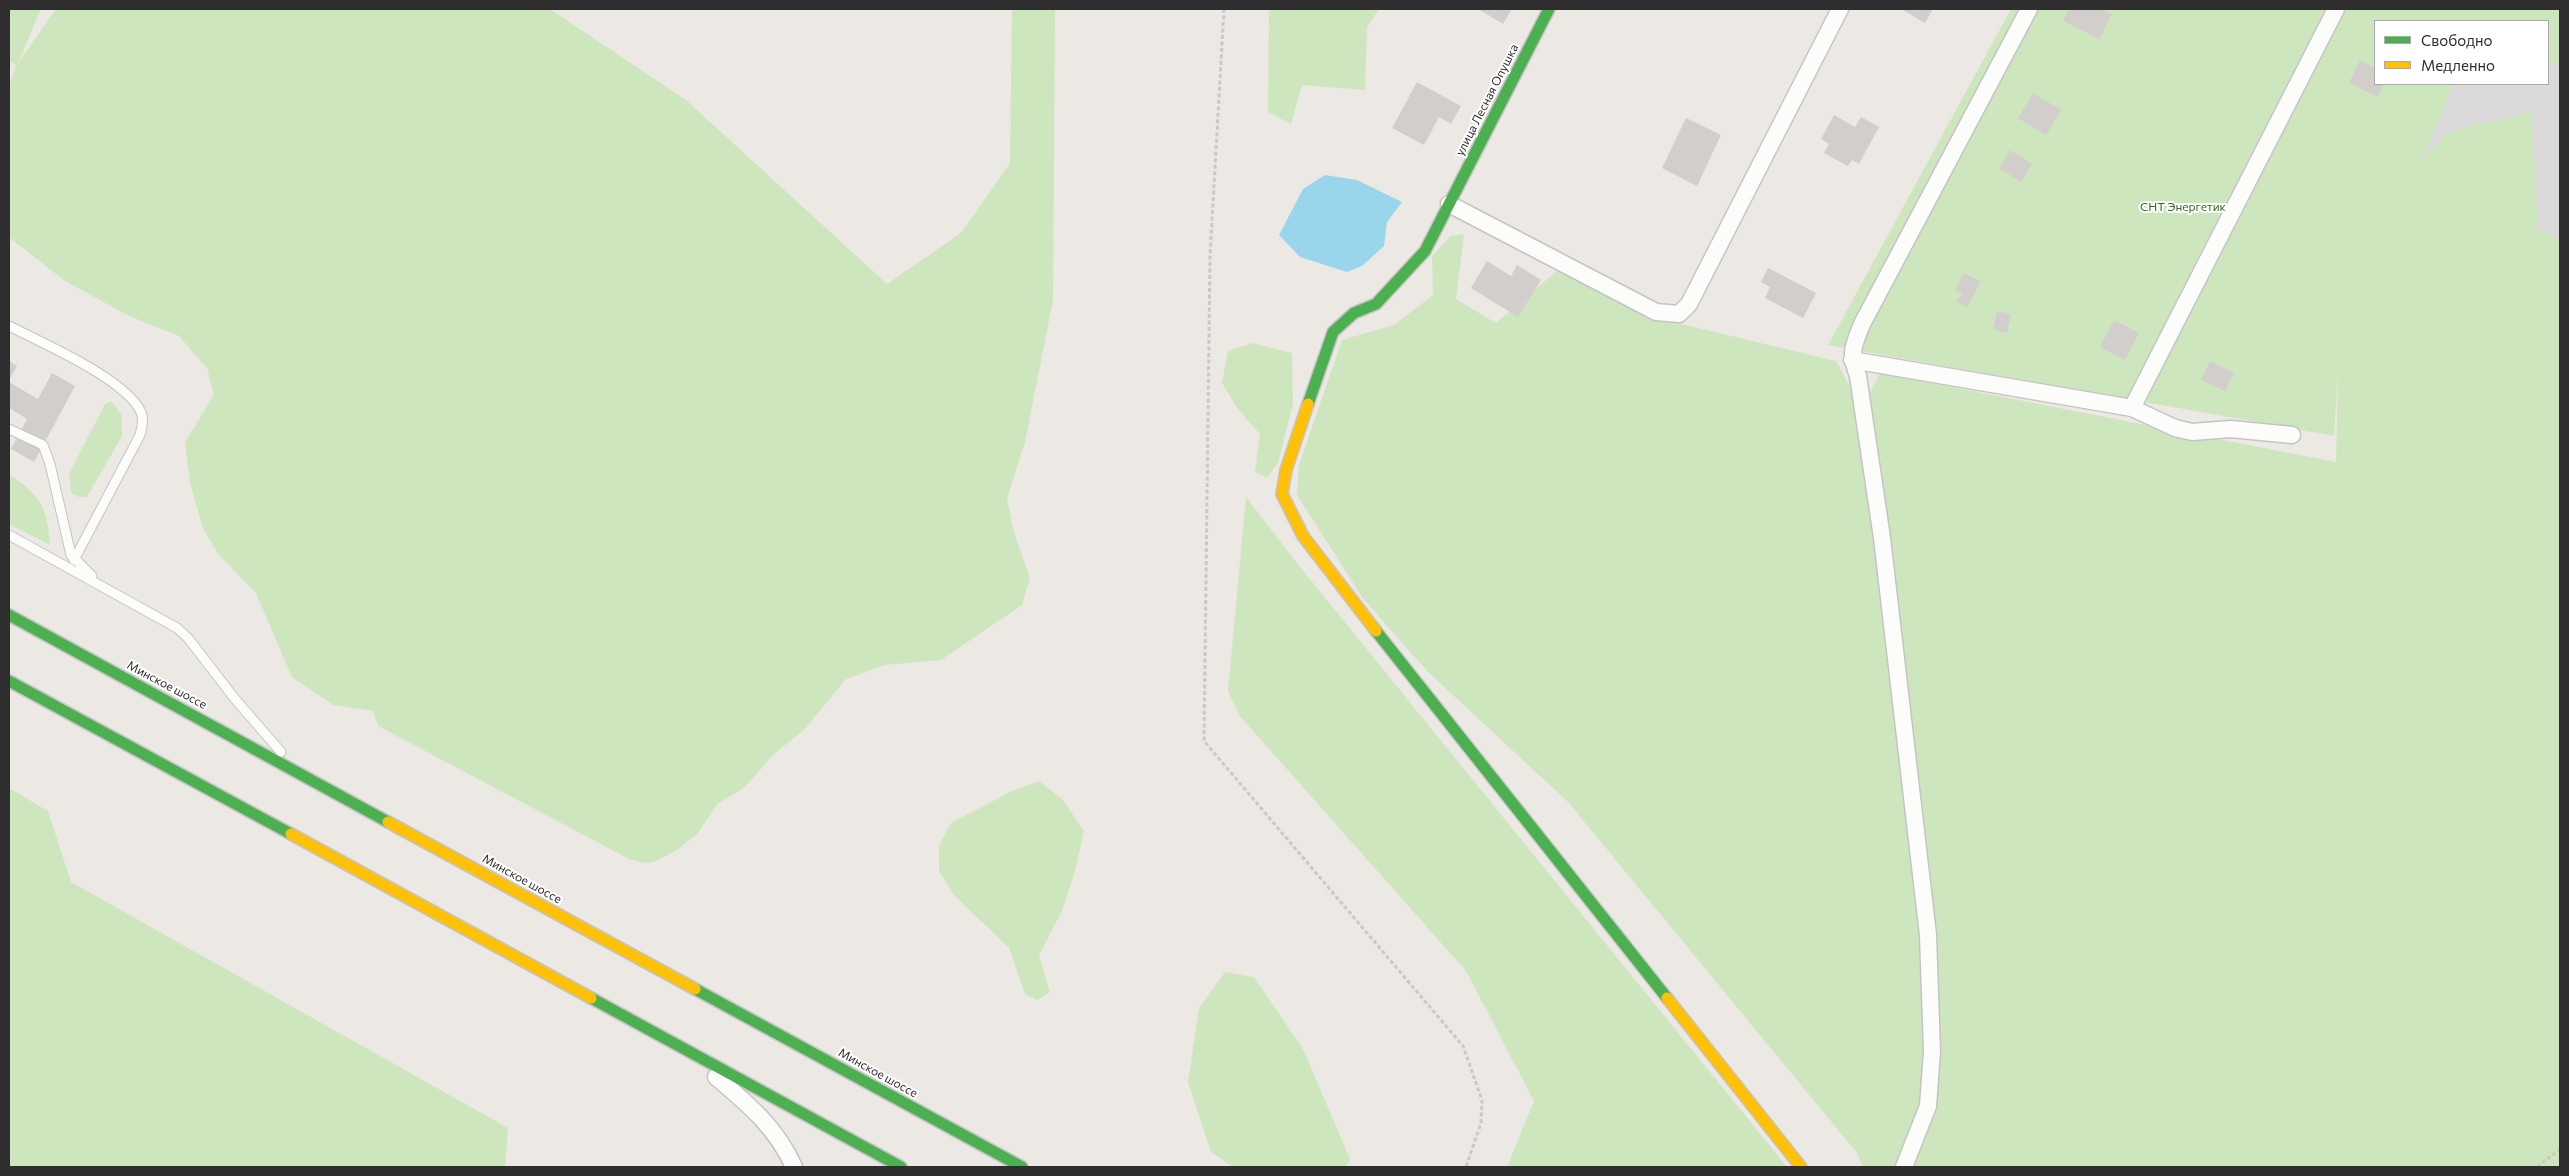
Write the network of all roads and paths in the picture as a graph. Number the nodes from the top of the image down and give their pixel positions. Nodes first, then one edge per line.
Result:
1 (1224, 9) edge
2 (1548, 9) edge
3 (1840, 9) edge
4 (2029, 9) edge
5 (2336, 9) edge
6 (1449, 204) junction
7 (9, 326) edge
8 (1852, 360) junction
9 (2132, 408) junction
10 (9, 429) edge
11 (2292, 435) dead end
12 (9, 535) edge
13 (74, 560) junction
14 (103, 586) junction
15 (9, 615) edge
16 (9, 681) edge
17 (298, 771) junction
18 (681, 1049) junction
19 (2560, 1149) edge
20 (794, 1167) edge
21 (901, 1167) edge
22 (1022, 1167) edge
23 (1466, 1167) edge
24 (1801, 1167) edge
25 (1904, 1167) edge
26 (2536, 1167) edge

1 - 23 path
2 - 6 main road, улица Лесная Опушка
3 - 6 street
4 - 8 street
5 - 9 street
6 - 24 main road, улица Лесная Опушка
7 - 13 lane
8 - 9 street
8 - 25 street
9 - 11 street
10 - 13 lane
12 - 14 lane
13 - 14 lane
14 - 17 lane
15 - 17 main road, Минское шоссе
16 - 18 main road
17 - 22 main road, Минское шоссе
18 - 20 street
18 - 21 main road
19 - 26 path

